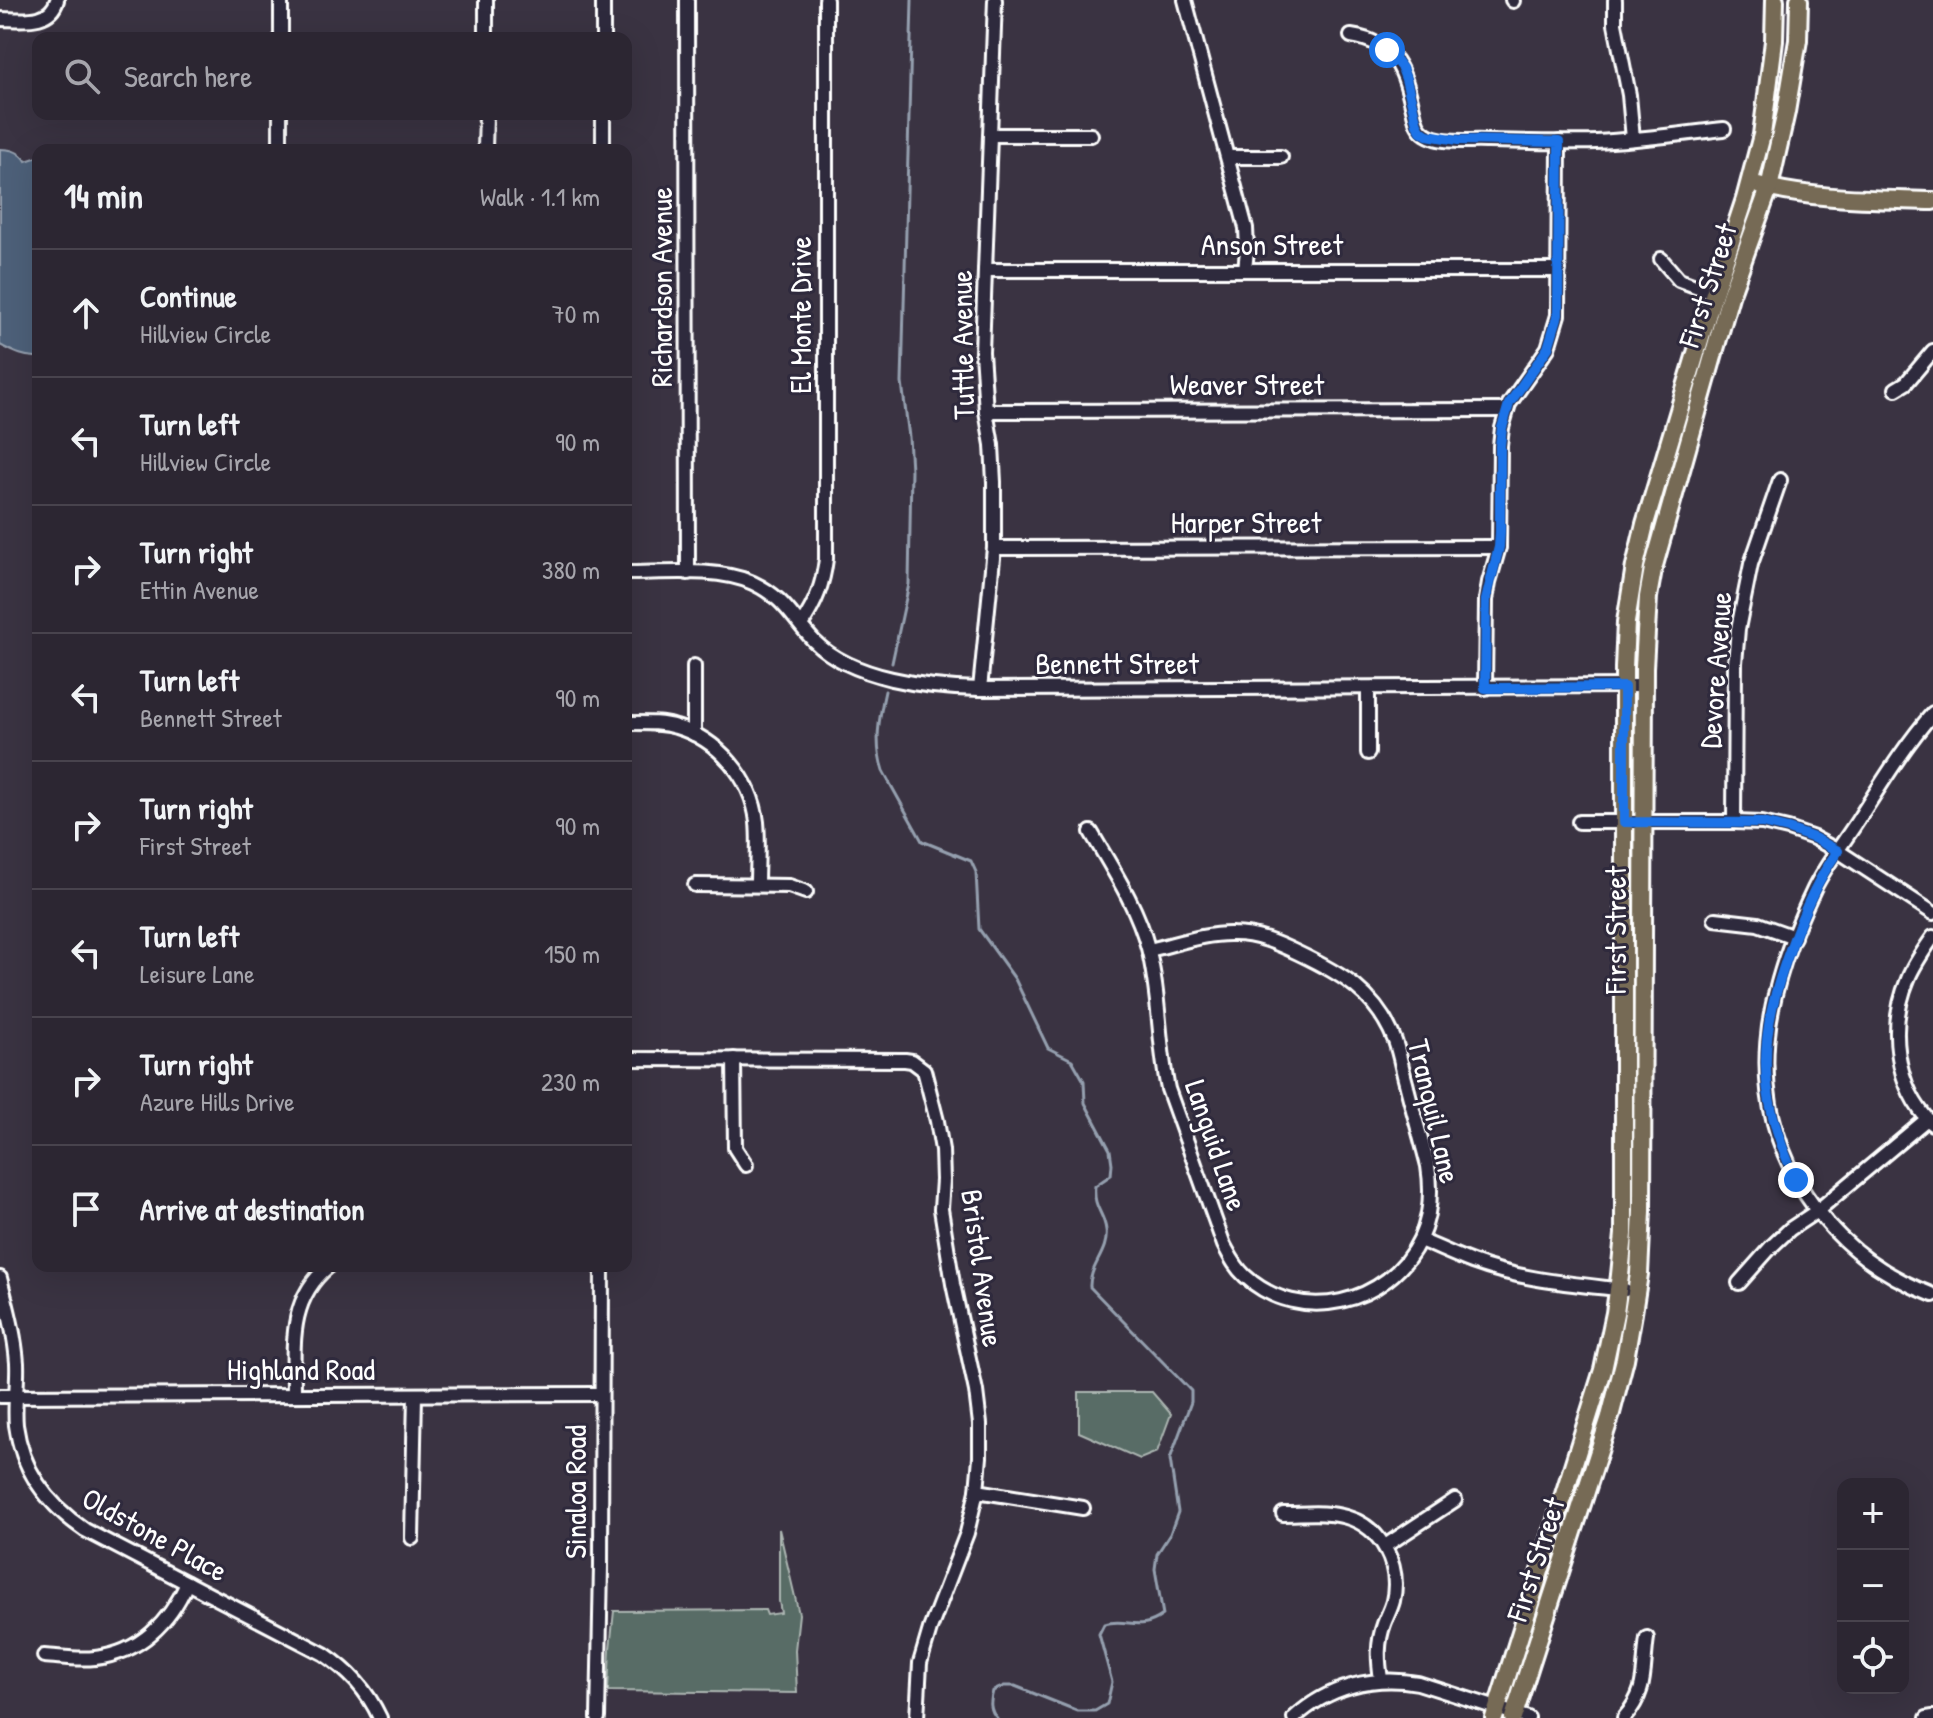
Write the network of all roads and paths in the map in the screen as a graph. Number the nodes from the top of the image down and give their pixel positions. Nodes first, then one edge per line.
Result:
1 (57, 0) edge
2 (281, 0) edge
3 (486, 0) edge
4 (603, 0) edge
5 (687, 0) edge
6 (826, 0) edge
7 (995, 0) edge
8 (1185, 0) edge
9 (1615, 0) edge
10 (1775, 0) edge
11 (1799, 0) edge
12 (0, 19) edge
13 (281, 32) edge
14 (486, 32) edge
15 (603, 32) edge
16 (1351, 36) dead end
17 (280, 120) edge
18 (486, 120) edge
19 (603, 120) edge
20 (1724, 129) dead end
21 (991, 135) junction
22 (1091, 135) dead end
23 (1633, 139) junction
24 (1559, 142) junction
25 (280, 144) dead end
26 (485, 144) edge
27 (603, 144) edge
28 (1228, 157) junction
29 (1281, 157) dead end
30 (1749, 182) junction
31 (1769, 188) junction
32 (1933, 201) edge
33 (1661, 259) dead end
34 (985, 270) junction
35 (1245, 270) junction
36 (1559, 270) junction
37 (1714, 293) junction
38 (1933, 351) edge
39 (1896, 389) dead end
40 (1507, 410) junction
41 (986, 411) junction
42 (1780, 480) dead end
43 (1499, 547) junction
44 (994, 548) junction
45 (632, 573) edge
46 (688, 573) junction
47 (801, 625) junction
48 (694, 666) dead end
49 (1644, 686) junction
50 (1624, 687) junction
51 (1368, 688) junction
52 (1485, 688) junction
53 (980, 689) junction
54 (1933, 713) edge
55 (632, 723) edge
56 (694, 734) junction
57 (1368, 753) dead end
58 (1579, 822) dead end
59 (1624, 822) junction
60 (1643, 822) junction
61 (1734, 822) junction
62 (1091, 832) dead end
63 (1838, 851) junction
64 (695, 885) dead end
65 (757, 885) junction
66 (806, 892) dead end
67 (1933, 913) edge
68 (1715, 919) dead end
69 (1794, 937) junction
70 (1933, 937) edge
71 (1149, 950) junction
72 (632, 1059) edge
73 (734, 1059) junction
74 (1930, 1122) edge
75 (746, 1165) dead end
76 (1817, 1211) junction
77 (1420, 1240) junction
78 (317, 1272) edge
79 (602, 1272) edge
80 (0, 1278) edge
81 (1739, 1283) dead end
82 (1618, 1289) junction
83 (1636, 1291) junction
84 (1933, 1295) edge
85 (601, 1394) junction
86 (294, 1395) junction
87 (415, 1395) junction
88 (0, 1396) edge
89 (16, 1396) junction
90 (977, 1491) junction
91 (1455, 1500) dead end
92 (1083, 1508) dead end
93 (1283, 1514) dead end
94 (412, 1538) dead end
95 (1385, 1546) junction
96 (187, 1583) junction
97 (1647, 1638) dead end
98 (44, 1656) dead end
99 (1381, 1679) junction
100 (1496, 1713) edge
101 (1519, 1717) edge
102 (380, 1718) edge
103 (598, 1718) edge
104 (917, 1718) edge
105 (1294, 1718) edge
106 (1624, 1718) edge

1 - 12 street
2 - 13 street
3 - 14 street
4 - 15 street
5 - 46 street, Richardson Avenue
6 - 47 street, El Monte Drive
7 - 21 street, Tuttle Avenue
8 - 28 street
9 - 23 street
10 - 30 main road, First Street
11 - 31 main road, First Street
16 - 24 street
17 - 25 street
18 - 26 street
19 - 27 street
20 - 23 street
21 - 22 street
21 - 34 street, Tuttle Avenue
23 - 24 street
24 - 36 street
28 - 29 street
28 - 35 street
30 - 31 main road
30 - 37 main road, First Street
31 - 32 main road
31 - 49 main road, First Street
33 - 37 street
34 - 35 street, Anson Street
34 - 41 street, Tuttle Avenue
35 - 36 street, Anson Street
36 - 40 street
37 - 50 main road, First Street
38 - 39 street
40 - 41 street, Weaver Street
40 - 43 street
41 - 44 street, Tuttle Avenue
42 - 61 street, Devore Avenue
43 - 44 street, Harper Street
43 - 52 street
44 - 53 street, Tuttle Avenue
45 - 46 street, Bennett Street
46 - 47 street, Bennett Street
47 - 53 street, Bennett Street
48 - 56 street
49 - 50 street, Bennett Street
49 - 60 main road, First Street
50 - 52 street, Bennett Street
50 - 59 main road, First Street
51 - 52 street, Bennett Street
51 - 53 street, Bennett Street
51 - 57 street
54 - 63 street
55 - 56 street
56 - 65 street
58 - 59 street
59 - 60 street
59 - 82 main road, First Street
60 - 61 street
60 - 83 main road, First Street
61 - 63 street
62 - 71 street, Languid Lane
63 - 67 street
63 - 69 street
64 - 65 street
65 - 66 street
68 - 69 street
69 - 76 street
70 - 74 street
71 - 77 street, Tranquil Lane
71 - 77 street, Languid Lane
72 - 73 street, Bristol Avenue
73 - 75 street
73 - 90 street, Bristol Avenue
74 - 76 street
76 - 81 street
76 - 84 street
77 - 82 street
78 - 86 street
79 - 85 street, Sinaloa Road
80 - 89 street, Oldstone Place
82 - 83 street
82 - 100 main road, First Street
83 - 101 main road, First Street
85 - 87 street, Highland Road
85 - 103 street, Sinaloa Road
86 - 87 street, Highland Road
86 - 89 street, Highland Road
87 - 94 street
88 - 89 street, Highland Road
89 - 96 street, Oldstone Place
90 - 92 street
90 - 104 street, Bristol Avenue
91 - 95 street
93 - 95 street
95 - 99 street
96 - 98 street
96 - 102 street, Oldstone Place
97 - 106 street
99 - 100 street
99 - 105 street
100 - 101 street

